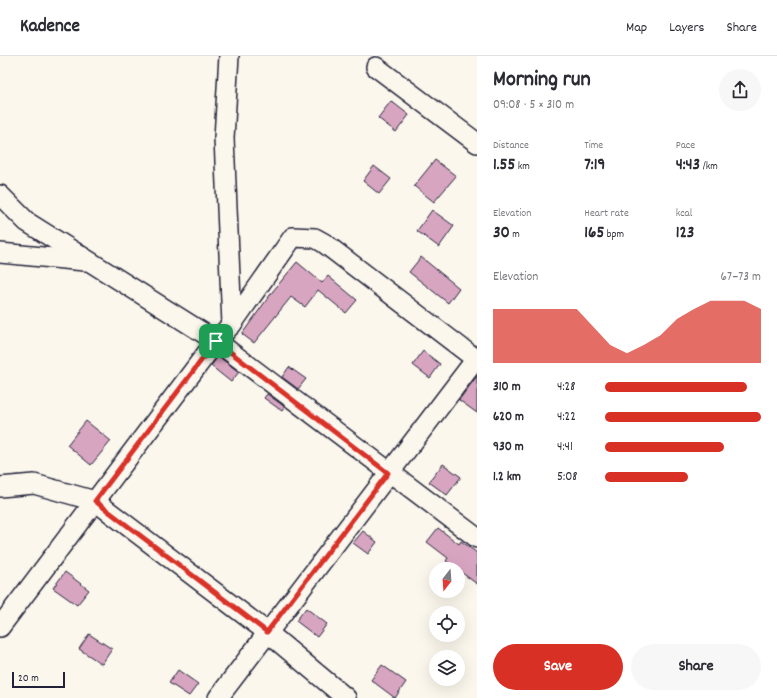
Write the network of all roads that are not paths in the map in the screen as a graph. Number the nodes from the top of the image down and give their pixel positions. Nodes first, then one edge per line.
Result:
1 (229, 56) edge
2 (376, 67) dead end
3 (477, 143) edge
4 (0, 195) edge
5 (0, 254) edge
6 (88, 262) junction
7 (232, 324) junction
8 (216, 341) junction
9 (476, 360) edge
10 (388, 473) junction
11 (0, 487) edge
12 (95, 501) junction
13 (477, 538) edge
14 (0, 626) edge
15 (267, 632) junction
16 (218, 698) edge
17 (346, 698) edge

1 - 7 street
2 - 3 street
4 - 6 street
5 - 6 street
6 - 8 street
7 - 8 street
7 - 9 street
8 - 10 street
8 - 12 street
9 - 10 street
10 - 13 street
10 - 15 street
11 - 12 street
12 - 14 street
12 - 15 street
15 - 16 street
15 - 17 street

